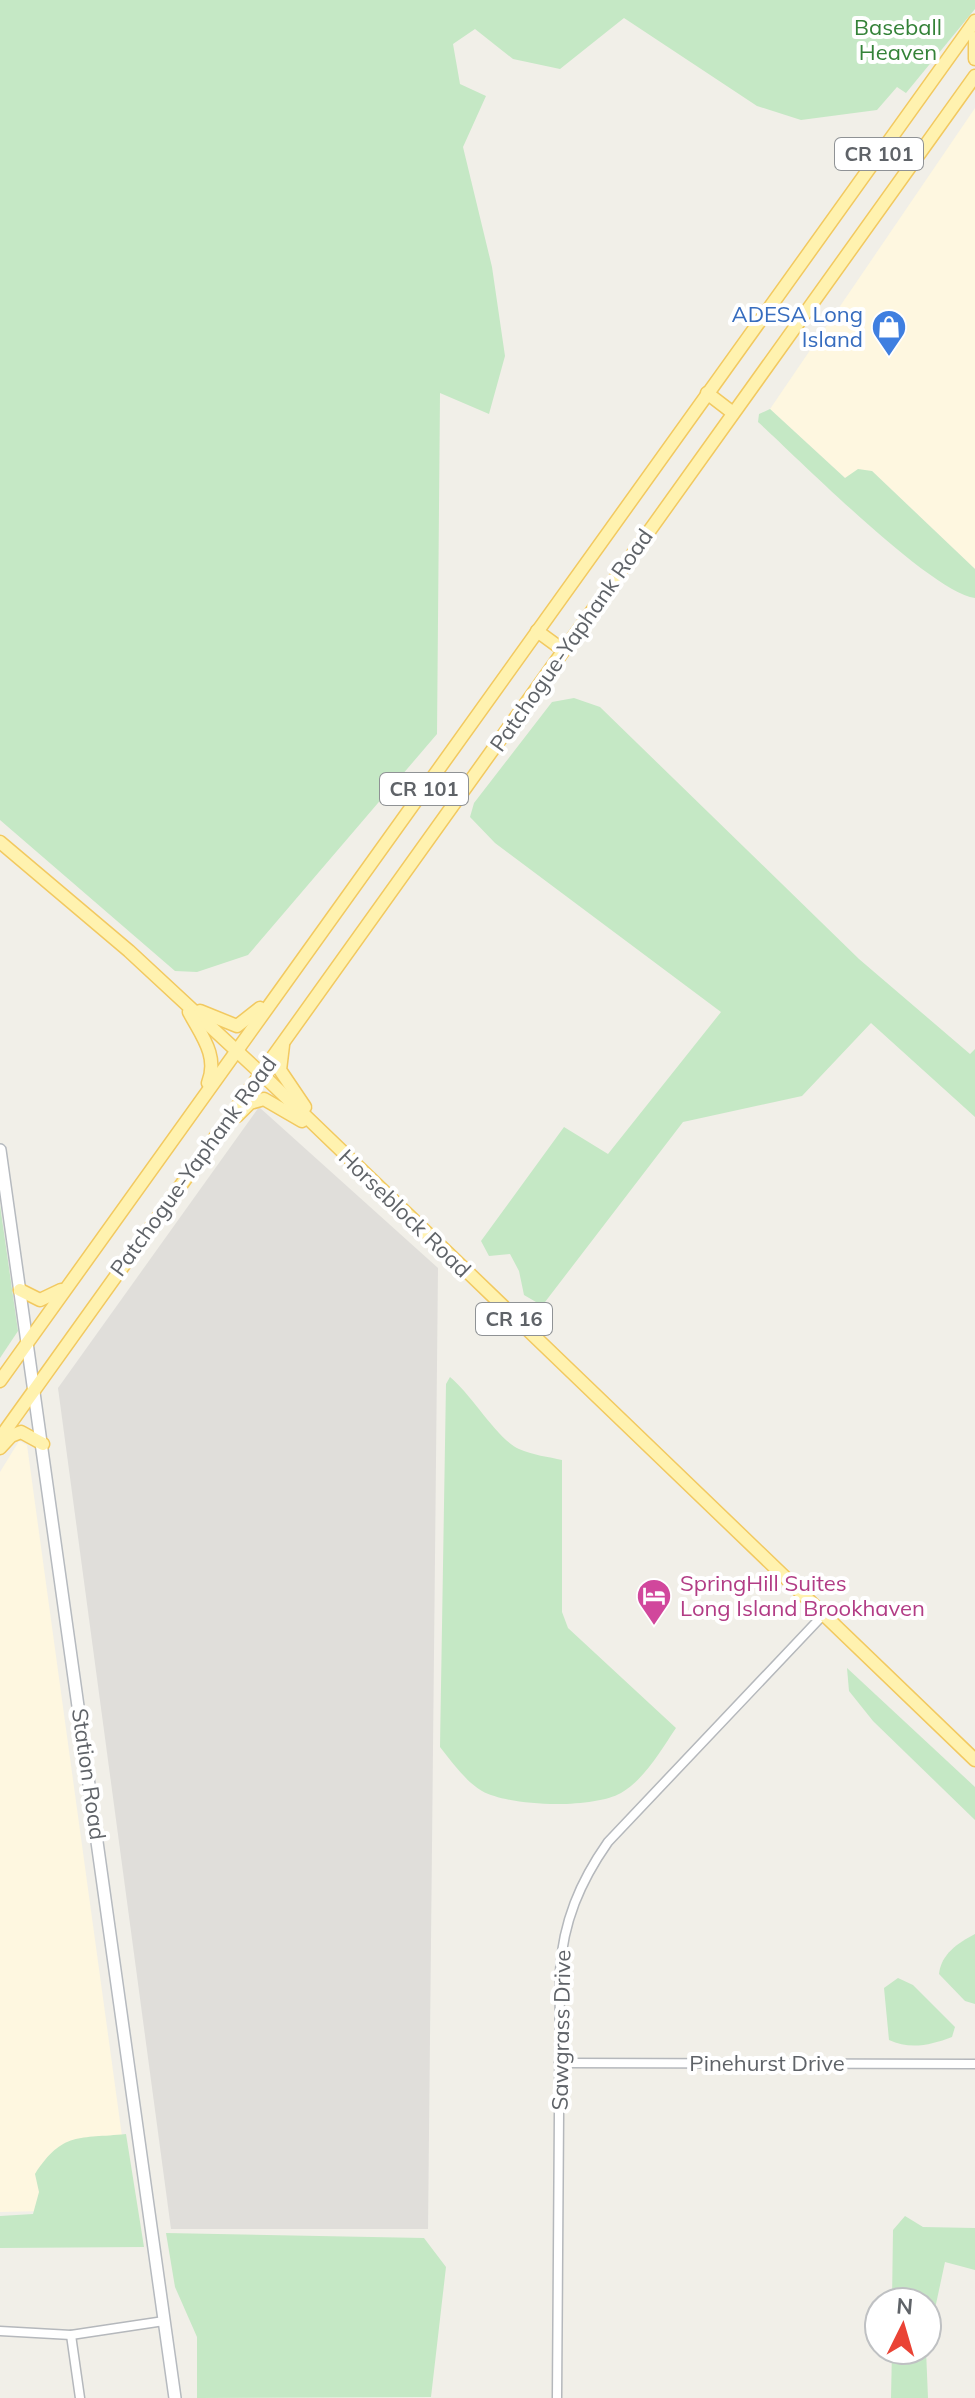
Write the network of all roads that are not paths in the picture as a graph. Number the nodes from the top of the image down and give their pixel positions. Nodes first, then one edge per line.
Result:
1 (975, 21) edge
2 (975, 38) edge
3 (975, 59) edge
4 (975, 76) edge
5 (707, 393) junction
6 (733, 413) junction
7 (537, 631) junction
8 (563, 650) junction
9 (0, 842) edge
10 (283, 987) junction
11 (186, 1004) junction
12 (285, 1038) junction
13 (237, 1051) junction
14 (260, 1073) junction
15 (200, 1102) junction
16 (324, 1134) junction
17 (212, 1140) junction
18 (0, 1150) edge
19 (70, 1283) junction
20 (20, 1290) junction
21 (28, 1342) junction
22 (0, 1381) edge
23 (35, 1387) junction
24 (0, 1438) edge
25 (43, 1444) junction
26 (0, 1448) edge
27 (824, 1614) junction
28 (975, 1760) edge
29 (559, 2063) junction
30 (975, 2064) edge
31 (164, 2321) junction
32 (0, 2331) edge
33 (71, 2335) junction
34 (80, 2398) edge
35 (175, 2398) edge
36 (557, 2398) edge

1 - 5 main road, Patchogue-Yaphank Road / CR 101
2 - 3 main road
4 - 6 main road, Patchogue-Yaphank Road / CR 101
5 - 6 main road
5 - 7 main road, Patchogue-Yaphank Road / CR 101
6 - 8 main road, Patchogue-Yaphank Road / CR 101
7 - 8 main road
7 - 10 main road, Patchogue-Yaphank Road / CR 101
8 - 12 main road, Patchogue-Yaphank Road / CR 101
9 - 11 main road, Horseblock Road / CR 16
10 - 11 main road
10 - 13 main road, Patchogue-Yaphank Road / CR 101
11 - 13 main road, Horseblock Road / CR 16
11 - 15 main road
12 - 14 main road, Patchogue-Yaphank Road / CR 101
12 - 16 main road
13 - 14 main road, Horseblock Road / CR 16
13 - 15 main road, Patchogue-Yaphank Road / CR 101
14 - 16 main road, Horseblock Road / CR 16
14 - 17 main road, Patchogue-Yaphank Road / CR 101
15 - 19 main road, Patchogue-Yaphank Road / CR 101
16 - 17 main road
16 - 27 main road, Horseblock Road / CR 16
17 - 23 main road, Patchogue-Yaphank Road / CR 101
18 - 20 main road, Station Road
19 - 20 main road
19 - 21 main road, Patchogue-Yaphank Road / CR 101
20 - 21 main road, Station Road
21 - 22 main road, Patchogue-Yaphank Road / CR 101
21 - 23 main road, Station Road
23 - 24 main road, Patchogue-Yaphank Road / CR 101
23 - 25 main road, Station Road
25 - 26 main road
25 - 31 main road, Station Road
27 - 28 main road, Horseblock Road / CR 16
27 - 29 street, Sawgrass Drive
29 - 30 street, Pinehurst Drive
29 - 36 street, Sawgrass Drive
31 - 33 street
31 - 35 main road, Station Road
32 - 33 street
33 - 34 street

